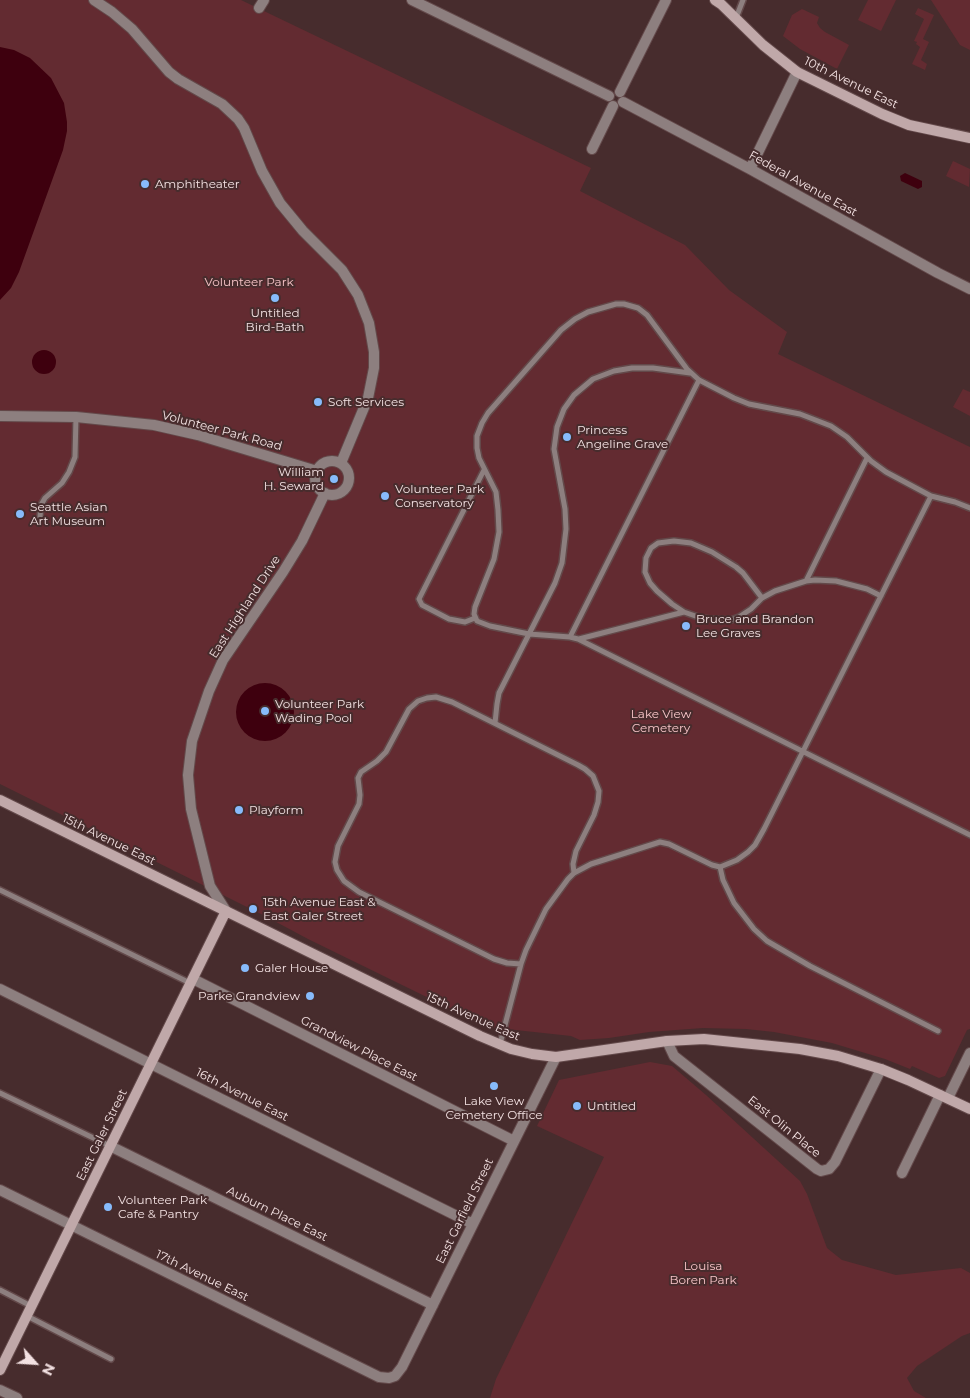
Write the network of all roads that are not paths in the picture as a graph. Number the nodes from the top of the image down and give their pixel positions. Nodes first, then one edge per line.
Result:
1 (94, 0) edge
2 (412, 0) edge
3 (666, 0) edge
4 (715, 0) edge
5 (743, 0) edge
6 (736, 18) junction
7 (797, 72) junction
8 (619, 100) junction
9 (970, 138) edge
10 (592, 149) dead end
11 (750, 169) junction
12 (970, 289) edge
13 (690, 373) junction
14 (699, 380) junction
15 (0, 416) edge
16 (76, 417) junction
17 (867, 458) junction
18 (341, 463) junction
19 (484, 470) junction
20 (317, 471) junction
21 (325, 493) junction
22 (931, 496) junction
23 (970, 508) edge
24 (40, 517) dead end
25 (806, 581) junction
26 (882, 596) junction
27 (762, 598) junction
28 (684, 612) junction
29 (475, 618) junction
30 (529, 634) junction
31 (570, 636) junction
32 (578, 639) junction
33 (495, 723) junction
34 (803, 752) junction
35 (0, 800) edge
36 (970, 835) edge
37 (720, 867) junction
38 (574, 873) junction
39 (0, 890) edge
40 (226, 911) junction
41 (521, 964) junction
42 (192, 981) junction
43 (0, 989) edge
44 (938, 1031) dead end
45 (667, 1041) junction
46 (500, 1045) junction
47 (970, 1053) edge
48 (556, 1057) junction
49 (151, 1063) junction
50 (881, 1069) junction
51 (0, 1093) edge
52 (944, 1097) junction
53 (970, 1109) edge
54 (514, 1141) junction
55 (110, 1146) junction
56 (902, 1173) dead end
57 (0, 1190) edge
58 (473, 1224) junction
59 (71, 1225) junction
60 (0, 1290) edge
61 (433, 1305) junction
62 (29, 1311) junction
63 (112, 1359) dead end
64 (0, 1370) edge
65 (395, 1376) joint
66 (0, 1390) edge
67 (17, 1398) edge

1 - 18 street
2 - 8 street
3 - 8 street
4 - 6 street, 10th Avenue East
5 - 6 lane
6 - 7 street, 10th Avenue East
7 - 9 street, 10th Avenue East
7 - 11 street
8 - 10 street
8 - 11 street, Federal Avenue East
11 - 12 street, Federal Avenue East
13 - 14 lane
13 - 19 lane
13 - 30 lane
14 - 17 lane
14 - 31 lane
15 - 16 street, Volunteer Park Road
16 - 20 street, Volunteer Park Road
16 - 24 lane
17 - 22 lane
17 - 25 lane
18 - 20 street
18 - 21 street
19 - 29 lane
19 - 29 lane
20 - 21 street
21 - 40 street, East Highland Drive
22 - 23 lane
22 - 26 lane
25 - 26 lane
25 - 27 lane
26 - 34 lane
27 - 28 lane
27 - 28 lane
28 - 32 lane
29 - 30 lane
30 - 31 lane
30 - 33 lane
31 - 32 lane
32 - 34 lane
33 - 38 lane
33 - 41 lane
34 - 36 lane
34 - 37 lane
35 - 40 street, 15th Avenue East
37 - 38 lane
37 - 44 lane
38 - 41 lane
39 - 42 lane
40 - 42 street, East Galer Street
40 - 46 street, 15th Avenue East
41 - 46 lane
42 - 49 street, East Galer Street
42 - 54 street, Grandview Place East
43 - 49 street, 16th Avenue East
45 - 48 street, 15th Avenue East
45 - 50 street, 15th Avenue East
45 - 50 street, East Olin Place
46 - 48 street, 15th Avenue East
47 - 52 street
48 - 54 street, East Garfield Street
49 - 55 street, East Galer Street
49 - 58 street, 16th Avenue East
50 - 52 street, 15th Avenue East
51 - 55 lane
52 - 53 street, 15th Avenue East
52 - 56 street
54 - 58 street, East Garfield Street
55 - 59 street, East Galer Street
55 - 61 street, Auburn Place East
57 - 59 street, 17th Avenue East
58 - 61 street, East Garfield Street
59 - 62 street, East Galer Street
59 - 65 street, 17th Avenue East
60 - 62 lane
61 - 65 street, East Garfield Street
62 - 63 lane
62 - 64 street, East Galer Street
66 - 67 street

